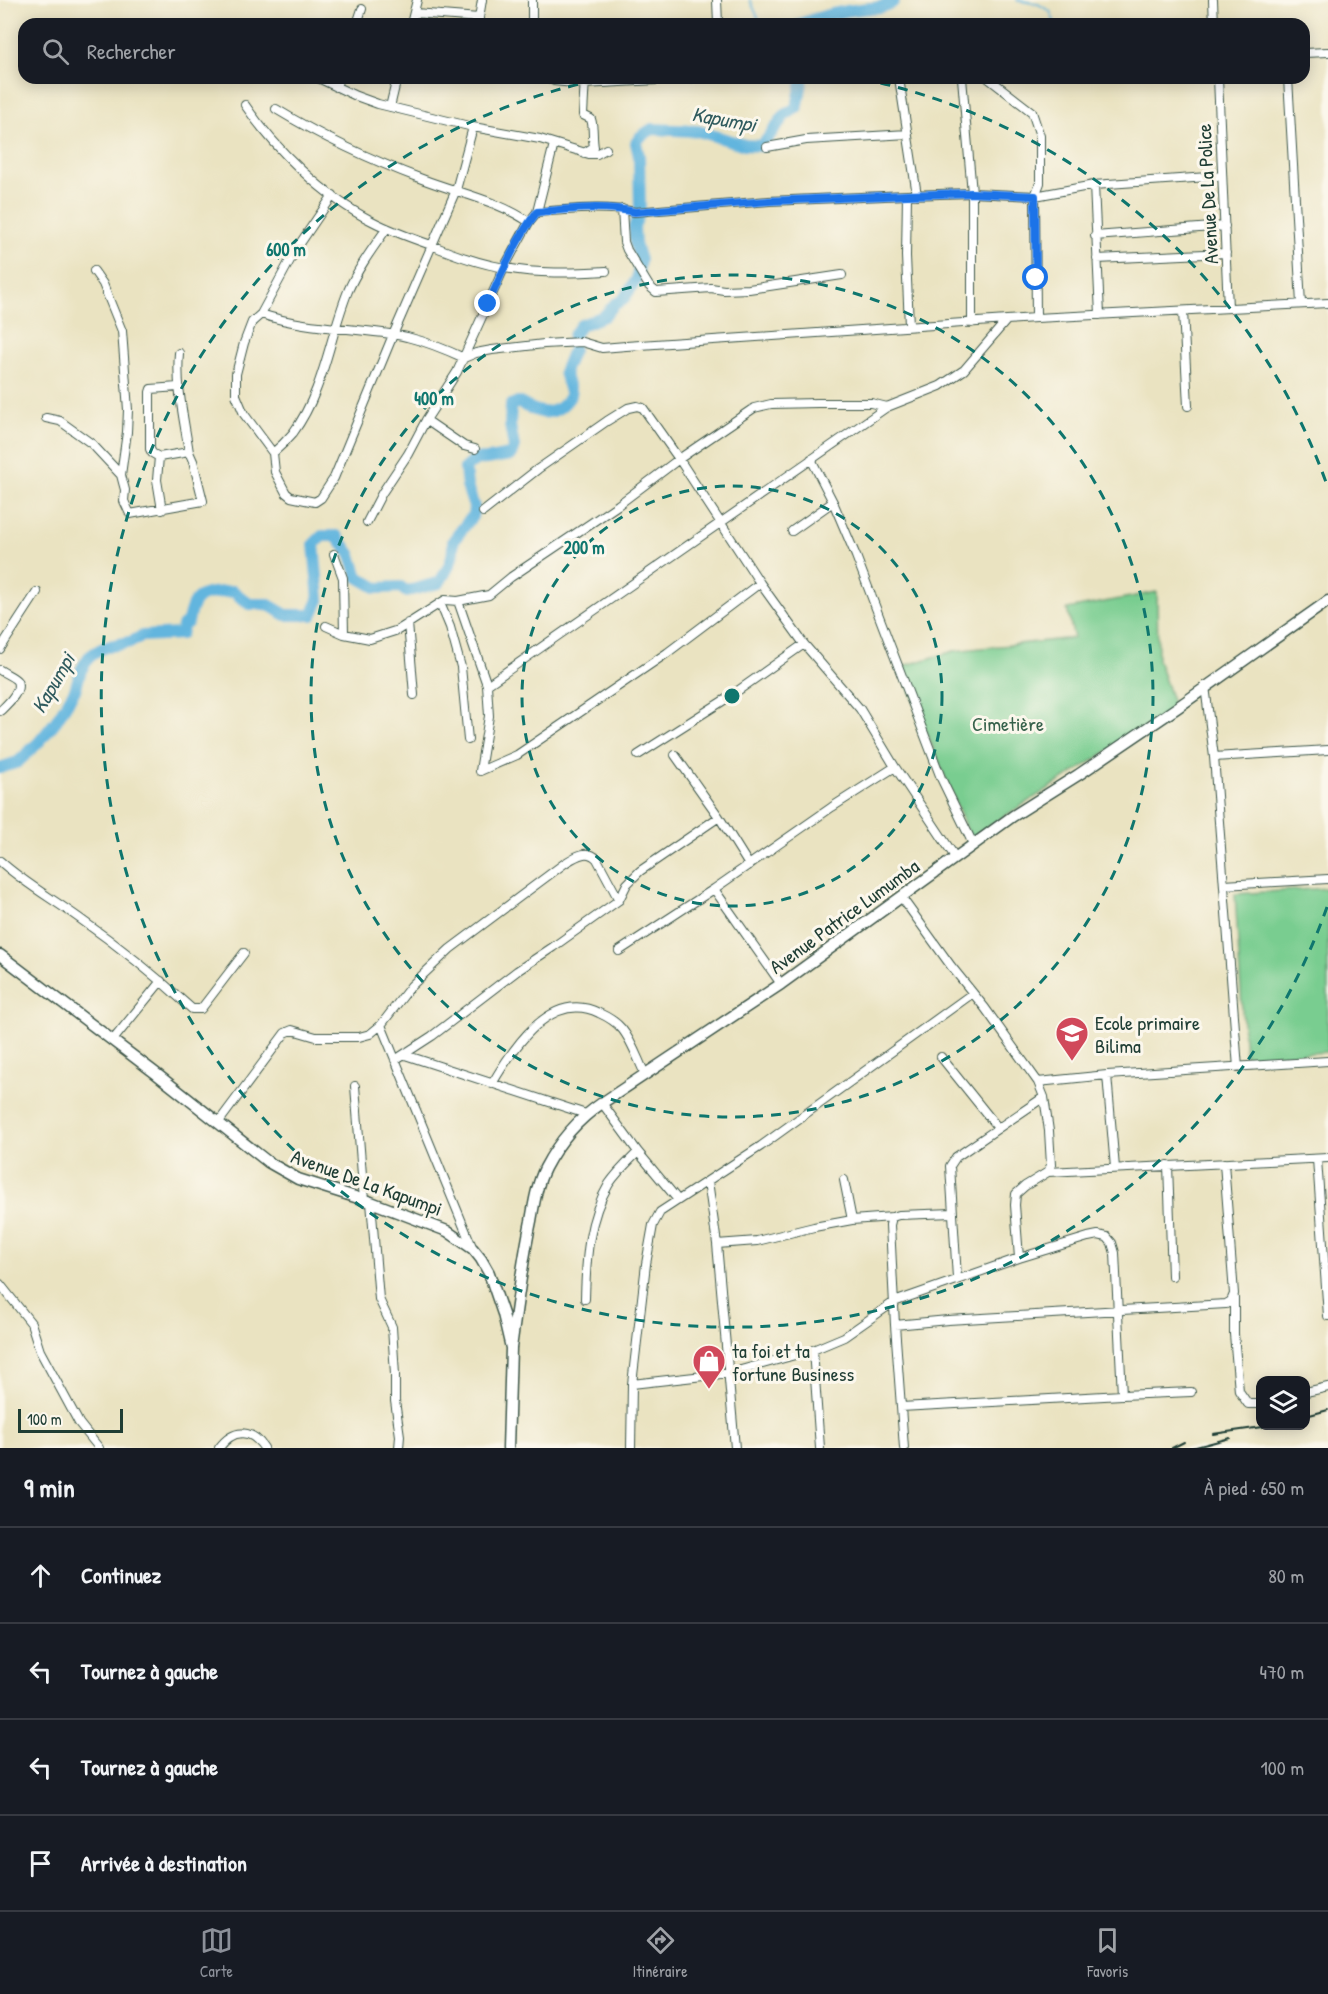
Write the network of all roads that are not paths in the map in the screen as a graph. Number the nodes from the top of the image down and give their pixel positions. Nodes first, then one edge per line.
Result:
1 (417, 0) edge
2 (482, 0) edge
3 (717, 0) edge
4 (1213, 0) edge
5 (529, 1) edge
6 (362, 9) dead end
7 (415, 13) junction
8 (359, 18) edge
9 (413, 18) edge
10 (455, 18) edge
11 (479, 18) edge
12 (531, 18) edge
13 (718, 18) edge
14 (1214, 18) edge
15 (1328, 52) edge
16 (1310, 53) edge
17 (330, 84) edge
18 (337, 84) edge
19 (396, 84) edge
20 (584, 84) edge
21 (900, 84) edge
22 (963, 84) edge
23 (996, 84) edge
24 (1218, 84) edge
25 (1288, 84) edge
26 (336, 87) junction
27 (245, 105) dead end
28 (390, 107) junction
29 (276, 109) dead end
30 (473, 127) junction
31 (908, 134) junction
32 (554, 144) junction
33 (767, 147) dead end
34 (606, 150) dead end
35 (585, 153) junction
36 (1222, 176) junction
37 (1094, 185) junction
38 (456, 190) junction
39 (972, 193) junction
40 (333, 195) junction
41 (907, 195) junction
42 (917, 195) junction
43 (1035, 196) junction
44 (622, 209) junction
45 (537, 212) junction
46 (530, 222) junction
47 (1225, 226) junction
48 (387, 228) junction
49 (1095, 236) junction
50 (432, 246) junction
51 (1226, 253) junction
52 (1097, 259) junction
53 (504, 268) junction
54 (94, 271) dead end
55 (606, 271) dead end
56 (842, 275) dead end
57 (1328, 303) edge
58 (1301, 304) junction
59 (1228, 308) junction
60 (1183, 311) junction
61 (261, 314) junction
62 (1100, 315) junction
63 (1036, 318) junction
64 (1006, 321) junction
65 (972, 322) junction
66 (909, 326) junction
67 (336, 328) junction
68 (393, 335) junction
69 (179, 353) dead end
70 (464, 358) junction
71 (178, 387) junction
72 (1188, 406) dead end
73 (887, 407) junction
74 (46, 418) dead end
75 (426, 420) junction
76 (475, 449) dead end
77 (189, 452) junction
78 (273, 453) junction
79 (159, 458) junction
80 (679, 459) junction
81 (811, 459) junction
82 (121, 475) junction
83 (833, 502) junction
84 (162, 510) junction
85 (483, 512) dead end
86 (367, 522) dead end
87 (720, 522) junction
88 (792, 531) dead end
89 (334, 554) dead end
90 (760, 583) junction
91 (37, 592) dead end
92 (1328, 600) edge
93 (458, 601) junction
94 (440, 603) junction
95 (408, 623) junction
96 (326, 626) dead end
97 (344, 634) junction
98 (804, 644) junction
99 (0, 649) edge
100 (0, 670) edge
101 (487, 685) junction
102 (1205, 686) junction
103 (414, 695) dead end
104 (0, 711) edge
105 (468, 740) dead end
106 (1328, 750) edge
107 (638, 755) dead end
108 (675, 755) dead end
109 (1214, 757) junction
110 (895, 767) junction
111 (719, 818) junction
112 (973, 844) junction
113 (955, 857) junction
114 (0, 861) edge
115 (749, 865) junction
116 (1328, 879) edge
117 (1224, 885) junction
118 (714, 889) junction
119 (902, 898) junction
120 (618, 900) junction
121 (619, 951) dead end
122 (244, 953) dead end
123 (0, 955) edge
124 (161, 981) junction
125 (781, 984) junction
126 (973, 993) junction
127 (381, 1025) junction
128 (113, 1040) junction
129 (405, 1055) junction
130 (941, 1057) dead end
131 (395, 1060) junction
132 (1328, 1061) edge
133 (1238, 1068) junction
134 (645, 1074) junction
135 (1107, 1076) junction
136 (1038, 1082) junction
137 (492, 1084) junction
138 (355, 1086) dead end
139 (1044, 1097) junction
140 (602, 1103) junction
141 (586, 1114) junction
142 (218, 1123) junction
143 (998, 1128) junction
144 (638, 1152) junction
145 (1328, 1158) edge
146 (1317, 1159) junction
147 (1224, 1163) junction
148 (1168, 1165) junction
149 (1115, 1168) junction
150 (1048, 1172) junction
151 (844, 1180) dead end
152 (708, 1181) junction
153 (678, 1200) junction
154 (368, 1201) junction
155 (952, 1213) junction
156 (892, 1217) junction
157 (852, 1220) junction
158 (717, 1244) junction
159 (473, 1249) junction
160 (1019, 1258) junction
161 (1172, 1276) dead end
162 (957, 1278) junction
163 (0, 1284) edge
164 (1234, 1294) junction
165 (585, 1299) dead end
166 (894, 1302) junction
167 (1118, 1311) junction
168 (1328, 1316) edge
169 (895, 1325) junction
170 (511, 1348) junction
171 (813, 1350) junction
172 (730, 1373) junction
173 (632, 1384) junction
174 (1328, 1387) edge
175 (1310, 1391) edge
176 (1191, 1392) dead end
177 (1122, 1395) junction
178 (1256, 1404) edge
179 (901, 1407) junction
180 (99, 1448) edge
181 (219, 1448) edge
182 (264, 1448) edge
183 (399, 1448) edge
184 (508, 1448) edge
185 (631, 1448) edge
186 (735, 1448) edge
187 (820, 1448) edge
188 (904, 1448) edge

1 - 7 street
2 - 11 street
3 - 13 street
4 - 14 street
5 - 12 street
6 - 8 street
7 - 9 street
7 - 10 street
15 - 16 street
17 - 26 street
18 - 26 street
19 - 28 street
20 - 35 street
21 - 31 street
22 - 39 street
23 - 43 street
24 - 36 street, Avenue De La Police
25 - 58 street
26 - 28 street
27 - 40 street
28 - 30 street
29 - 38 street
30 - 32 street
30 - 38 street
31 - 33 street
31 - 42 street
32 - 35 street
32 - 45 street
34 - 35 street
36 - 37 street
36 - 47 street, Avenue De La Police
37 - 43 street
37 - 49 street
38 - 46 street
38 - 50 street
39 - 42 street
39 - 43 street
39 - 65 street
40 - 48 street
40 - 61 street
41 - 42 street
41 - 44 street
41 - 66 street
43 - 63 street
44 - 45 street
44 - 56 street
45 - 46 street
46 - 53 street
47 - 49 street
47 - 51 street, Avenue De La Police
48 - 50 street
48 - 67 street
49 - 52 street
50 - 53 street
50 - 68 street
51 - 52 street
51 - 59 street, Avenue De La Police
52 - 62 street
53 - 55 street
53 - 70 street
54 - 82 street
57 - 58 street
58 - 59 street
59 - 60 street
60 - 62 street
60 - 72 street
61 - 67 street
61 - 78 street
62 - 63 street
63 - 64 street
64 - 65 street
64 - 73 street
65 - 66 street
66 - 70 street
67 - 68 street
67 - 78 street
68 - 70 street
68 - 78 street
69 - 71 street
70 - 75 street
71 - 77 street
71 - 79 street
73 - 80 street
73 - 81 street
74 - 82 street
75 - 76 street
75 - 86 street
77 - 79 street
77 - 84 street
79 - 84 street
80 - 85 street
80 - 87 street
80 - 93 street
81 - 83 street
81 - 87 street
82 - 84 street
83 - 88 street
83 - 112 street
87 - 90 street
87 - 101 street
89 - 97 street
90 - 98 street
90 - 101 street
91 - 99 street
92 - 102 street, Avenue Patrice Lumumba
93 - 94 street
93 - 101 street
94 - 95 street
94 - 105 street
95 - 97 street
95 - 103 street
96 - 97 street
98 - 107 street
98 - 110 street
100 - 104 street
102 - 109 street
102 - 112 street, Avenue Patrice Lumumba
106 - 109 street
108 - 111 street
109 - 117 street
110 - 113 street
110 - 115 street
111 - 115 street
111 - 120 street
112 - 113 street, Avenue Patrice Lumumba
113 - 119 street, Avenue Patrice Lumumba
114 - 124 street
115 - 118 street
116 - 117 street
117 - 133 street
118 - 121 street
118 - 125 street
119 - 125 street, Avenue Patrice Lumumba
119 - 126 street
120 - 127 street
120 - 129 street
122 - 124 street
123 - 128 street, Avenue De La Kapumpi
124 - 128 street
125 - 134 street, Avenue Patrice Lumumba
126 - 136 street
126 - 152 street
127 - 131 street
127 - 142 street
128 - 142 street, Avenue De La Kapumpi
129 - 131 street
129 - 137 street
130 - 143 street
131 - 159 street
132 - 133 street
133 - 135 street
134 - 137 street
134 - 140 street, Avenue Patrice Lumumba
135 - 136 street
135 - 149 street
136 - 139 street
137 - 141 street
138 - 154 street
139 - 143 street
139 - 150 street
140 - 141 street, Avenue Patrice Lumumba
140 - 144 street
141 - 170 street, Avenue Patrice Lumumba
142 - 154 street, Avenue De La Kapumpi
143 - 155 street
144 - 153 street
144 - 165 street
145 - 146 street
146 - 147 street
146 - 168 street
147 - 148 street
147 - 164 street
148 - 149 street
148 - 161 street
149 - 150 street
150 - 160 street
151 - 157 street
152 - 153 street
152 - 158 street
153 - 173 street
154 - 159 street, Avenue De La Kapumpi
154 - 183 street
155 - 156 street
155 - 162 street
156 - 157 street
156 - 166 street
157 - 158 street
158 - 172 street
159 - 170 street, Avenue De La Kapumpi
160 - 162 street
160 - 167 street
162 - 166 street
163 - 180 street
164 - 167 street
164 - 178 street
166 - 169 street
166 - 171 street
167 - 169 street
167 - 177 street
169 - 179 street
170 - 184 street, Avenue De La Kapumpi
171 - 172 street
171 - 187 street
172 - 173 street
172 - 186 street
173 - 185 street
174 - 175 street
176 - 177 street
177 - 179 street
179 - 188 street
181 - 182 street

